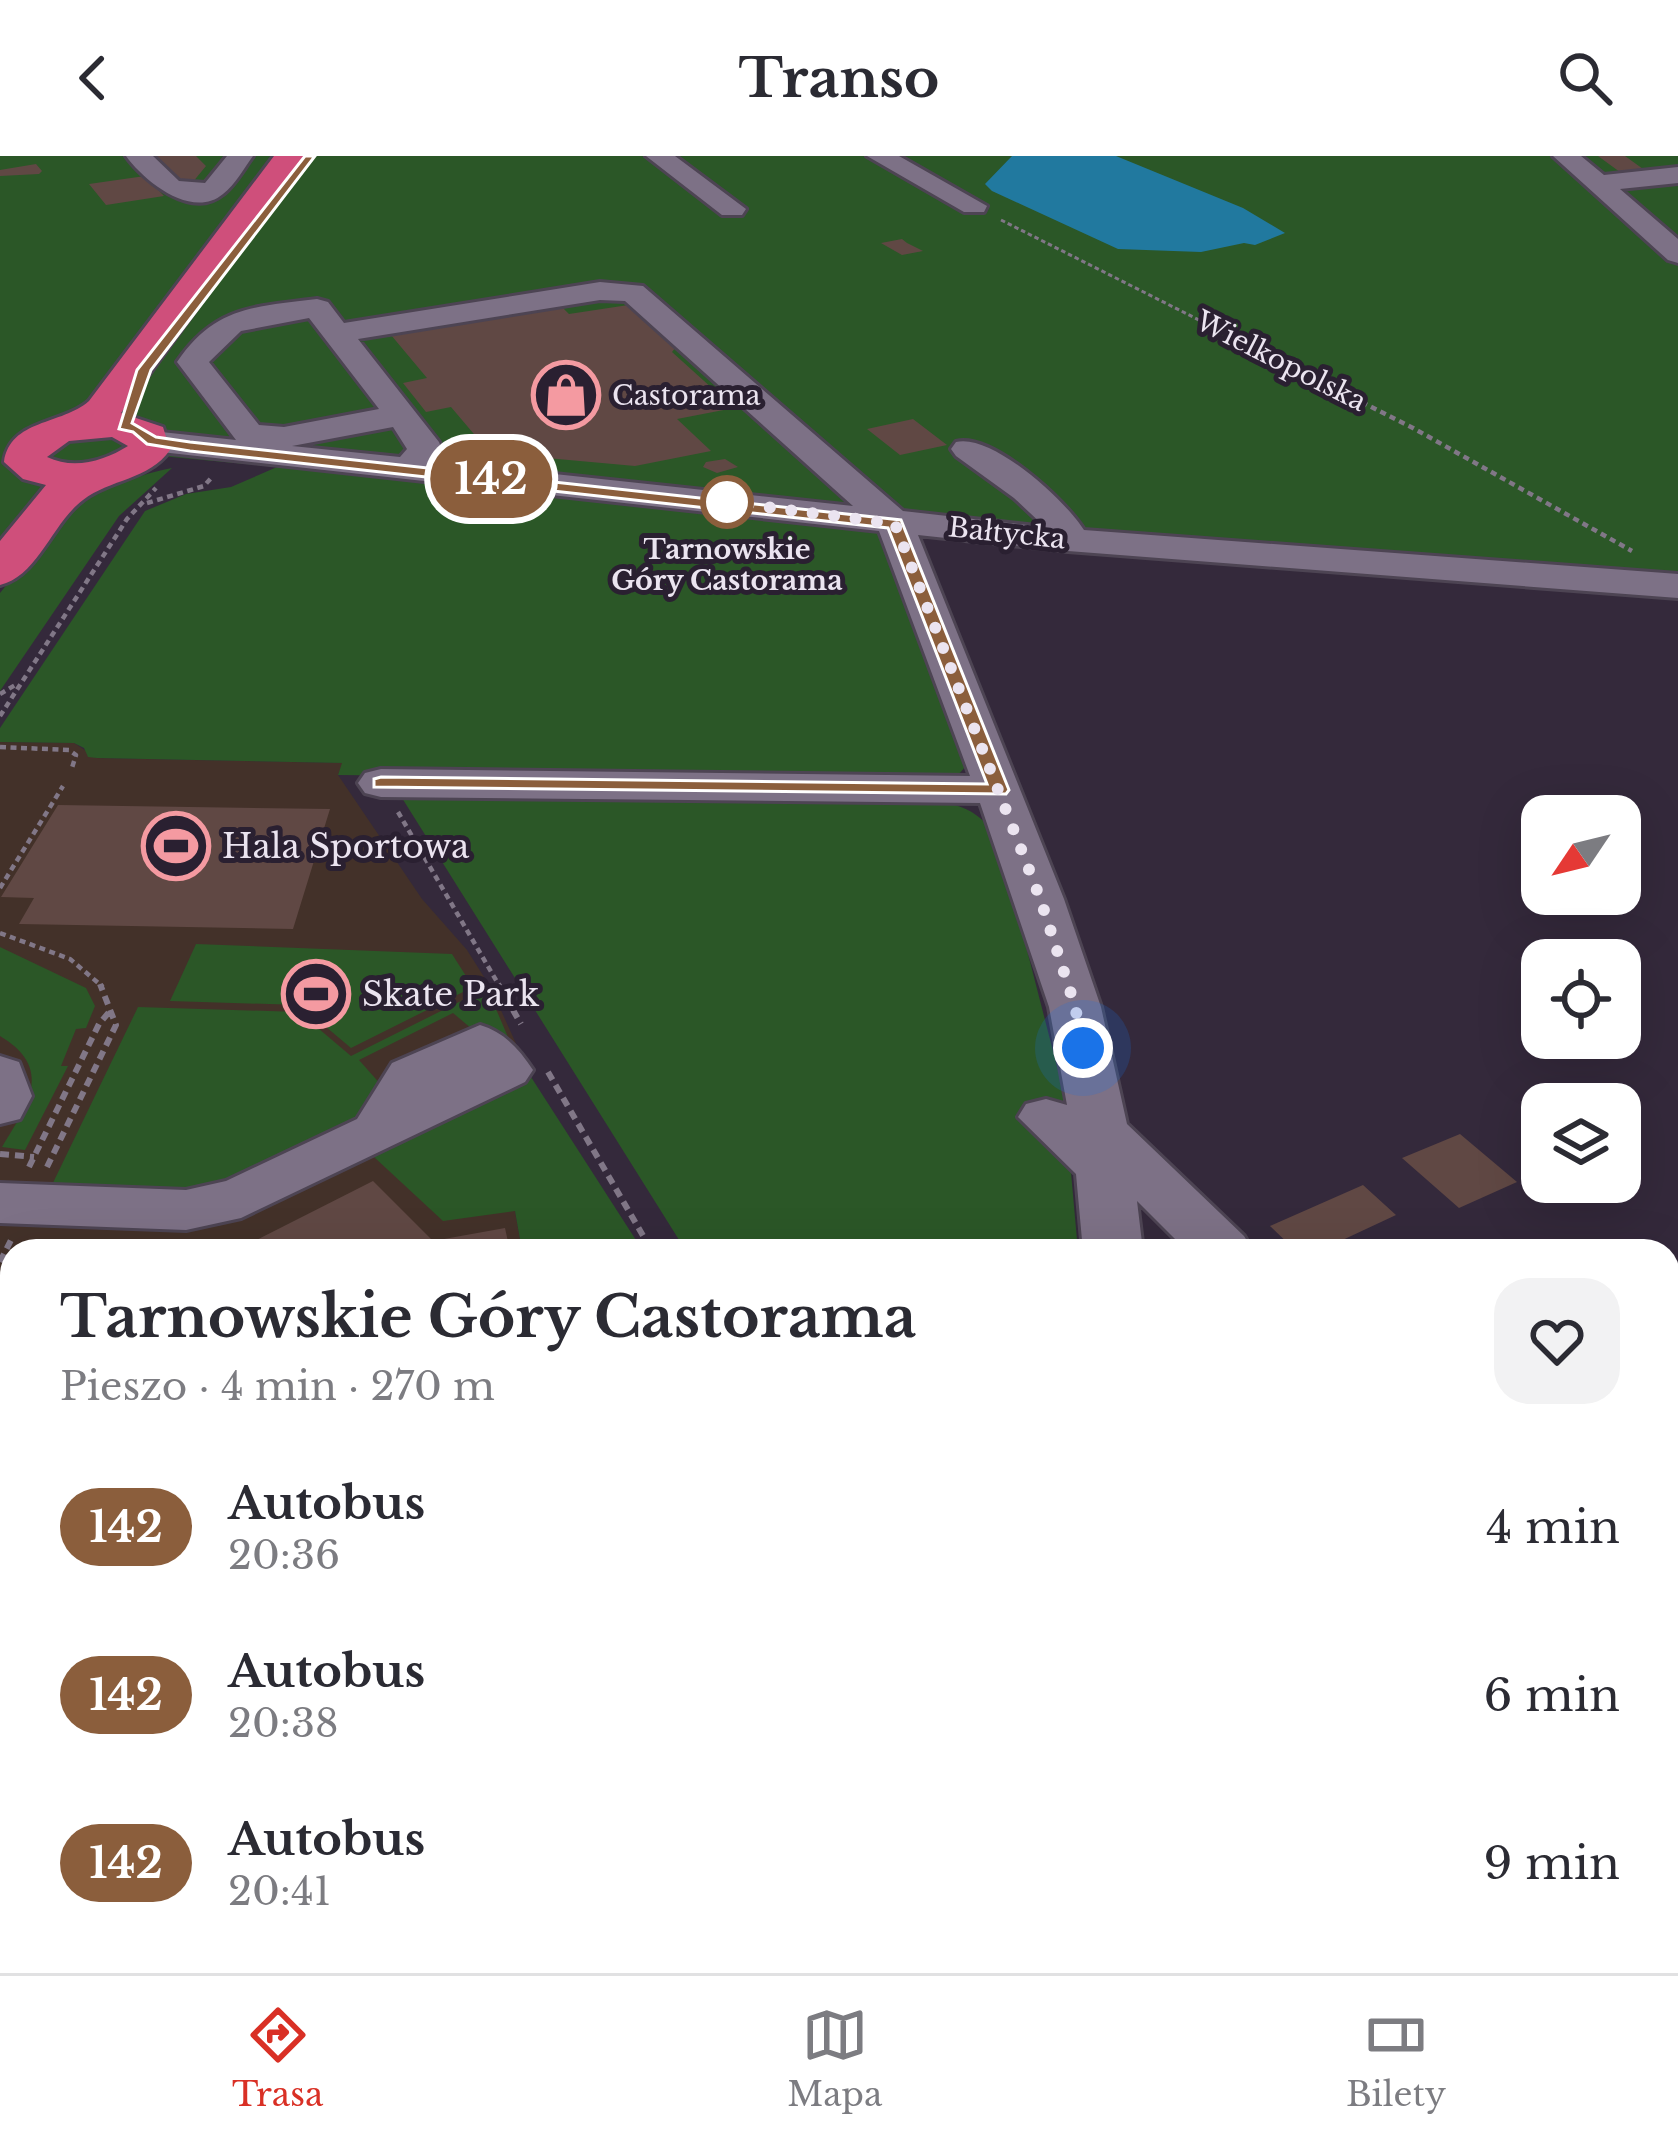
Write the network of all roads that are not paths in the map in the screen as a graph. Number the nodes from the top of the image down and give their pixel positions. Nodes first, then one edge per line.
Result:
1 (140, 156) edge
2 (240, 156) edge
3 (290, 156) edge
4 (310, 156) edge
5 (658, 156) edge
6 (880, 156) edge
7 (1566, 156) edge
8 (1678, 176) edge
9 (1628, 196) junction
10 (1662, 200) dead end
11 (974, 206) road end
12 (732, 209) dead end
13 (1675, 240) edge
14 (469, 283) dead end
15 (327, 320) junction
16 (399, 416) junction
17 (148, 449) junction
18 (968, 449) dead end
19 (266, 456) junction
20 (407, 471) junction
21 (62, 488) junction
22 (895, 524) junction
23 (1068, 540) junction
24 (0, 546) edge
25 (0, 571) edge
26 (1678, 586) edge
27 (381, 783) road end
28 (999, 790) junction
29 (0, 1075) edge
30 (0, 1106) edge
31 (378, 1132) dead end
32 (1083, 1138) junction
33 (24, 1182) edge
34 (1110, 1239) edge
35 (1208, 1239) edge

1 - 2 street
3 - 17 highway
4 - 17 highway
5 - 12 street
6 - 11 street
7 - 9 street
8 - 9 street
9 - 10 street
9 - 13 street
14 - 15 street
15 - 16 street
15 - 16 street
15 - 22 street
16 - 20 street
17 - 19 street, Bałtycka
17 - 19 street
17 - 21 highway
17 - 21 highway
17 - 21 highway
18 - 23 street
19 - 20 street, Bałtycka
20 - 22 street, Bałtycka
21 - 24 highway
21 - 25 highway
22 - 23 street, Bałtycka
22 - 28 street
23 - 26 street, Bałtycka
27 - 28 street
28 - 32 street
29 - 30 street
31 - 33 street
32 - 34 street
32 - 35 street

